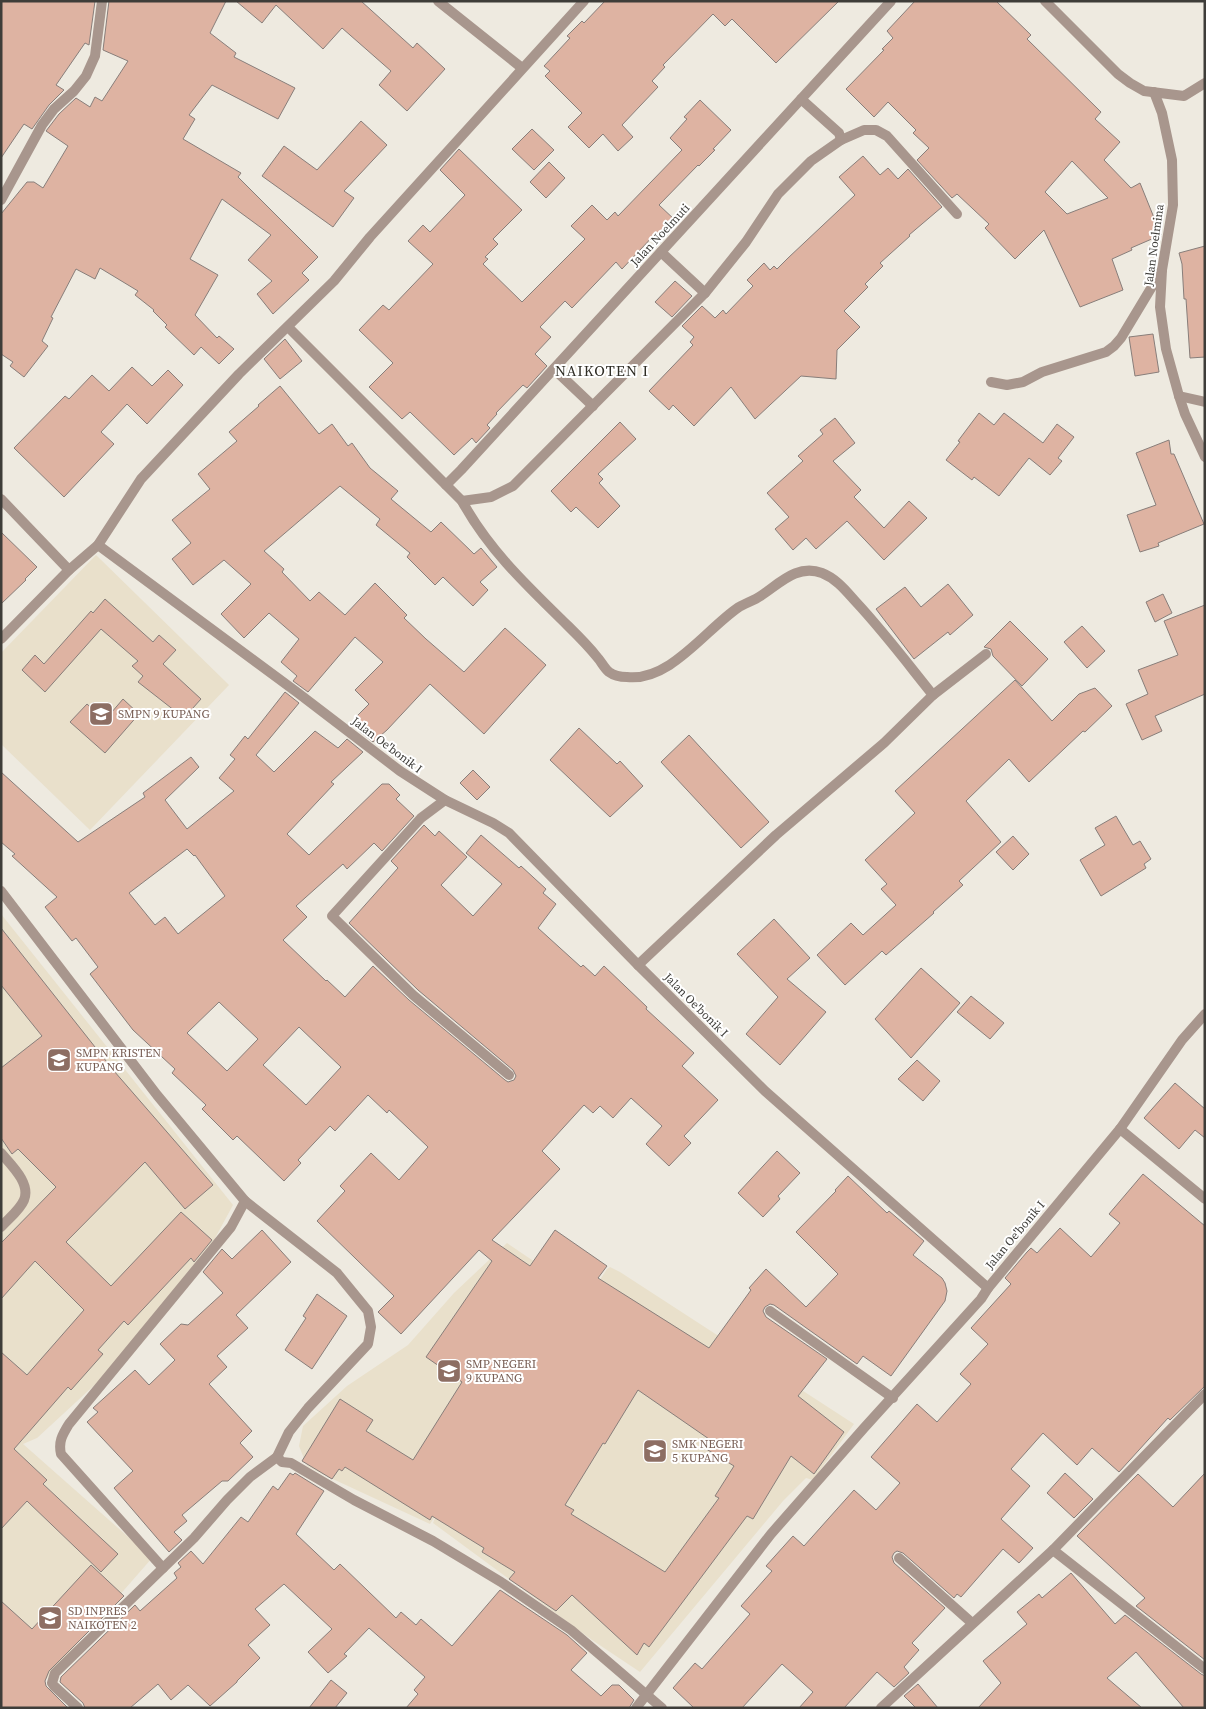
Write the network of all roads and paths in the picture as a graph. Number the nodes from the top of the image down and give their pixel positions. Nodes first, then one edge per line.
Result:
1 (102, 1) edge
2 (438, 1) edge
3 (584, 1) edge
4 (891, 1) edge
5 (1045, 1) edge
6 (522, 68) junction
7 (1205, 83) edge
8 (1154, 92) junction
9 (801, 99) junction
10 (841, 140) junction
11 (1, 200) edge
12 (957, 214) dead end
13 (661, 252) junction
14 (1162, 270) junction
15 (705, 293) junction
16 (288, 327) junction
17 (554, 369) junction
18 (991, 382) dead end
19 (1179, 396) junction
20 (1205, 402) edge
21 (593, 406) junction
22 (1205, 457) edge
23 (446, 485) junction
24 (1, 499) edge
25 (462, 501) junction
26 (98, 545) junction
27 (69, 570) junction
28 (1, 639) edge
29 (986, 654) dead end
30 (933, 696) junction
31 (445, 800) junction
32 (1, 891) edge
33 (638, 965) junction
34 (1205, 1014) edge
35 (509, 1075) dead end
36 (1120, 1129) junction
37 (1, 1153) edge
38 (1205, 1199) edge
39 (245, 1201) junction
40 (2, 1225) edge
41 (988, 1288) junction
42 (770, 1311) dead end
43 (1205, 1394) edge
44 (893, 1398) junction
45 (276, 1457) junction
46 (1053, 1550) junction
47 (898, 1558) dead end
48 (163, 1568) junction
49 (972, 1623) junction
50 (1205, 1669) edge
51 (647, 1694) junction
52 (78, 1708) edge
53 (636, 1708) edge
54 (662, 1708) edge
55 (881, 1708) edge

1 - 11 street
2 - 6 street
3 - 6 street
4 - 9 street, Jalan Noelmuti
5 - 8 street
6 - 16 street
7 - 8 street
8 - 14 street, Jalan Noelmina
9 - 10 street
9 - 13 street, Jalan Noelmuti
10 - 12 street
10 - 15 street
13 - 15 street
13 - 17 street, Jalan Noelmuti
14 - 18 street
14 - 19 street, Jalan Noelmina
15 - 21 street
16 - 23 street
16 - 26 street
17 - 21 street
17 - 23 street, Jalan Noelmuti
19 - 20 street
19 - 22 street, Jalan Noelmina
21 - 25 street
23 - 25 street
24 - 27 street
25 - 30 street
26 - 27 street
26 - 31 street, Jalan Oe'bonik I
27 - 28 street
29 - 30 street
30 - 33 street
31 - 33 street, Jalan Oe'bonik I
31 - 35 street
32 - 39 street
33 - 41 street, Jalan Oe'bonik I
34 - 36 street, Jalan Oe'bonik I
36 - 38 street
36 - 41 street, Jalan Oe'bonik I
37 - 40 street
39 - 45 street
39 - 48 street
41 - 44 street
42 - 44 street
43 - 46 street
44 - 51 street
45 - 48 street
45 - 51 street
46 - 49 street
46 - 50 street
47 - 49 street
48 - 52 street
49 - 55 street
51 - 53 street
51 - 54 street

